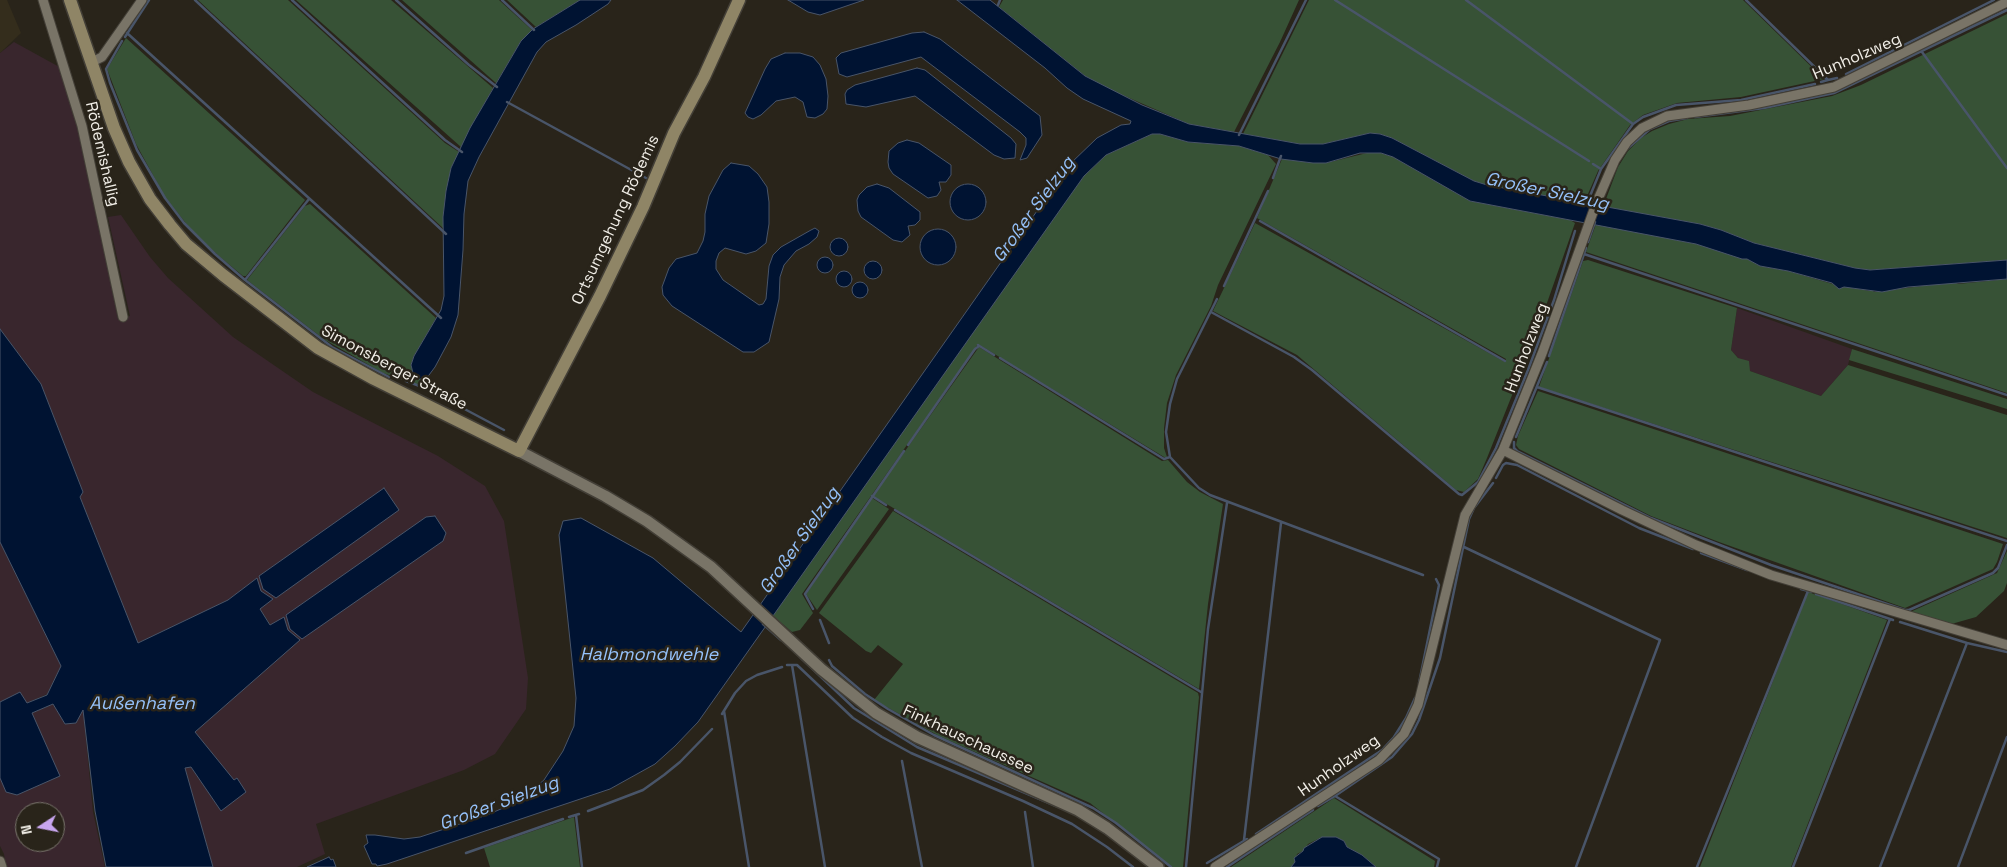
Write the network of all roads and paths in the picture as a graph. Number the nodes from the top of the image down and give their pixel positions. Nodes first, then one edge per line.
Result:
1 (43, 0) edge
2 (70, 0) edge
3 (142, 0) edge
4 (739, 0) edge
5 (2007, 2) edge
6 (92, 62) junction
7 (123, 317) dead end
8 (1503, 450) junction
9 (519, 451) junction
10 (750, 602) joint
11 (2007, 645) edge
12 (0, 861) edge
13 (2, 867) edge
14 (1158, 867) edge
15 (1216, 867) edge

1 - 7 street, Rödemishallig
2 - 6 main road, Simonsberger Straße
3 - 6 street
4 - 9 main road, Ortsumgehung Rödemis
5 - 8 street, Hunholzweg
6 - 9 main road, Simonsberger Straße
8 - 11 street
8 - 15 street, Hunholzweg
9 - 10 street, Simonsberger Straße
10 - 14 street, Finkhauschaussee
12 - 13 street

